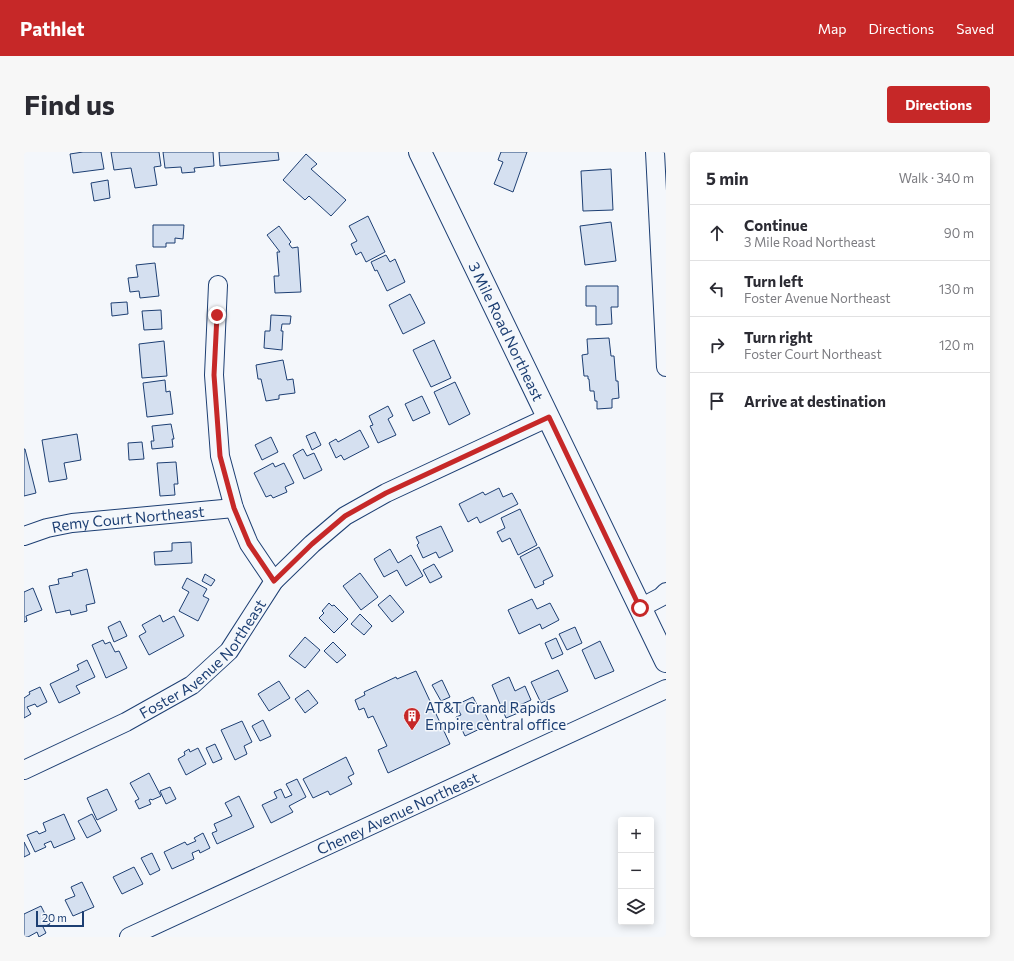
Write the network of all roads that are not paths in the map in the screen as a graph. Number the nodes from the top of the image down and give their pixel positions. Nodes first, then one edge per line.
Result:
1 (420, 152) edge
2 (655, 152) edge
3 (218, 285) dead end
4 (666, 346) edge
5 (666, 367) edge
6 (549, 417) junction
7 (234, 508) junction
8 (24, 536) edge
9 (274, 581) junction
10 (666, 592) edge
11 (640, 608) junction
12 (666, 662) edge
13 (666, 689) edge
14 (24, 770) edge
15 (129, 937) edge

1 - 6 main road, 3 Mile Road Northeast
2 - 4 street
3 - 7 street
4 - 5 street
6 - 9 street, Foster Avenue Northeast
6 - 11 main road, 3 Mile Road Northeast
7 - 8 street, Remy Court Northeast
7 - 9 street
9 - 14 street, Foster Avenue Northeast
10 - 11 street
11 - 12 main road, 3 Mile Road Northeast
13 - 15 street, Cheney Avenue Northeast

